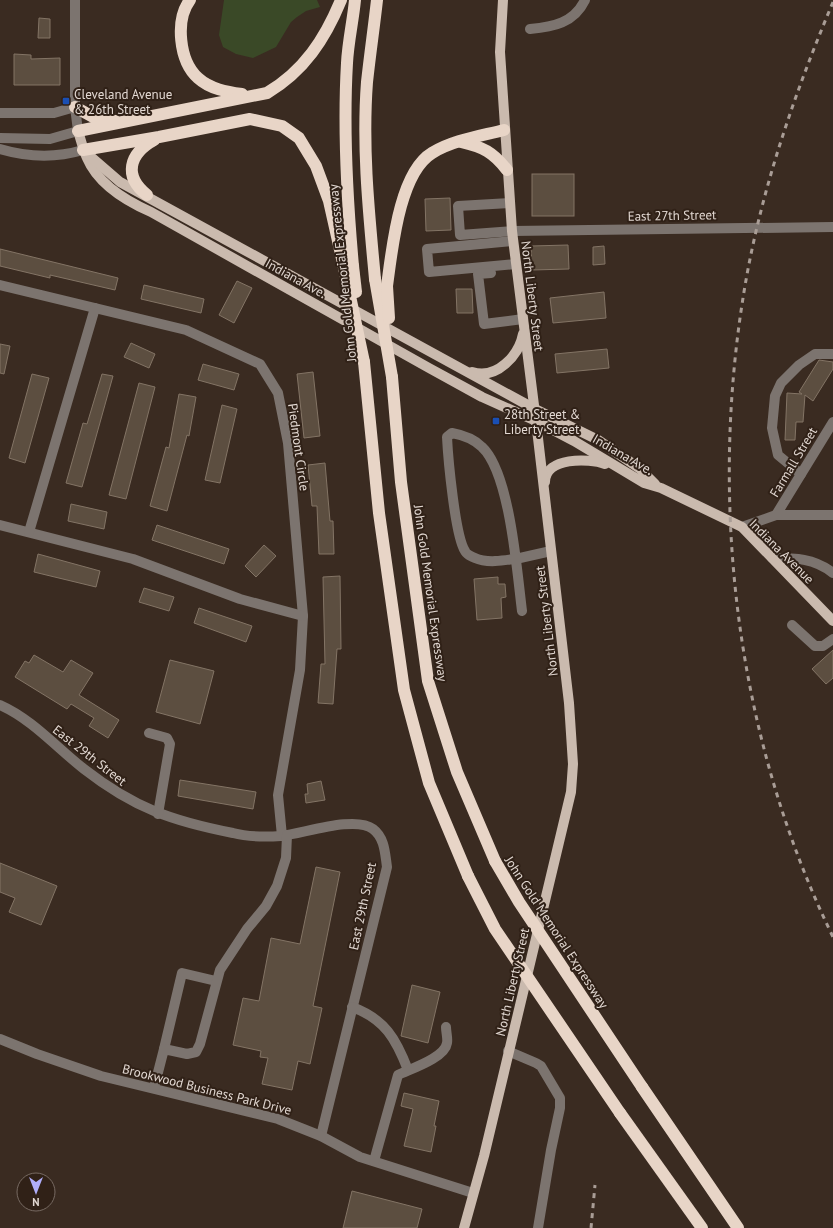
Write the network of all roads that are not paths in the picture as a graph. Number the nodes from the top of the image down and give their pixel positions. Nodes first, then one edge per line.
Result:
1 (75, 0) edge
2 (190, 0) edge
3 (341, 0) edge
4 (356, 0) edge
5 (377, 0) edge
6 (502, 0) edge
7 (585, 0) edge
8 (530, 29) dead end
9 (249, 96) junction
10 (75, 107) junction
11 (0, 114) edge
12 (132, 120) junction
13 (504, 130) junction
14 (78, 131) junction
15 (160, 137) junction
16 (0, 138) edge
17 (458, 142) junction
18 (0, 149) edge
19 (84, 150) junction
20 (507, 170) junction
21 (147, 195) junction
22 (510, 202) junction
23 (833, 227) edge
24 (512, 236) junction
25 (348, 265) junction
26 (516, 267) junction
27 (0, 285) edge
28 (95, 308) junction
29 (523, 323) junction
30 (833, 354) edge
31 (460, 367) junction
32 (392, 377) junction
33 (534, 409) junction
34 (536, 421) junction
35 (833, 422) edge
36 (618, 468) junction
37 (801, 474) junction
38 (661, 488) junction
39 (545, 498) junction
40 (776, 515) junction
41 (833, 515) edge
42 (0, 524) edge
43 (742, 527) junction
44 (28, 532) junction
45 (551, 551) junction
46 (772, 558) junction
47 (516, 559) junction
48 (833, 573) edge
49 (522, 611) dead end
50 (303, 616) junction
51 (833, 621) edge
52 (792, 625) dead end
53 (833, 639) edge
54 (0, 705) edge
55 (149, 733) dead end
56 (158, 814) junction
57 (285, 835) junction
58 (216, 981) junction
59 (352, 1007) junction
60 (446, 1028) dead end
61 (0, 1039) edge
62 (164, 1049) junction
63 (508, 1051) junction
64 (408, 1070) junction
65 (154, 1088) junction
66 (321, 1136) junction
67 (374, 1161) junction
68 (473, 1193) junction
69 (464, 1228) edge
70 (538, 1228) edge
71 (702, 1228) edge
72 (738, 1228) edge

1 - 10 street
2 - 9 highway
3 - 9 highway
4 - 25 highway, John Gold Memorial Expressway
5 - 32 highway, John Gold Memorial Expressway, bridge
6 - 13 main road, North Liberty Street
7 - 8 street
9 - 12 highway
10 - 11 street
10 - 12 highway
10 - 14 street
12 - 14 highway
13 - 17 highway
13 - 20 main road, North Liberty Street
14 - 16 street
14 - 19 main road, Indiana Ave.
15 - 19 highway
15 - 21 highway
15 - 25 highway
17 - 20 highway
17 - 32 highway, bridge
18 - 19 street
19 - 21 main road, Indiana Ave.
19 - 34 main road, Indiana Ave.
20 - 22 main road, North Liberty Street
21 - 31 main road, Indiana Ave.
22 - 24 main road, North Liberty Street
22 - 24 street
23 - 24 street, East 27th Street
24 - 26 main road, North Liberty Street
24 - 26 street
25 - 71 highway, John Gold Memorial Expressway, bridge
26 - 29 main road, North Liberty Street
26 - 29 street
27 - 28 street, Piedmont Circle
28 - 44 street
28 - 50 street, Piedmont Circle
29 - 31 main road
29 - 33 main road, North Liberty Street
30 - 37 street
31 - 33 main road, Indiana Ave.
32 - 72 highway, John Gold Memorial Expressway, bridge
33 - 34 main road, North Liberty Street
33 - 38 main road, Indiana Ave.
34 - 36 main road, Indiana Ave.
34 - 39 main road, North Liberty Street
35 - 37 street, Farmall Street
36 - 38 main road, Indiana Ave.
36 - 39 main road
37 - 40 street, Farmall Street
38 - 43 main road, Indiana Avenue
39 - 45 main road, North Liberty Street
40 - 41 street
40 - 43 street
42 - 44 street
43 - 46 main road, Indiana Avenue
44 - 50 street
45 - 47 street
45 - 63 main road, North Liberty Street
46 - 48 street
46 - 51 main road, Indiana Avenue
47 - 47 street
47 - 49 street
50 - 57 street, Piedmont Circle
52 - 53 street
54 - 56 street, East 29th Street
55 - 56 street
56 - 57 street, East 29th Street
57 - 58 street, Piedmont Circle
57 - 59 street, East 29th Street
58 - 62 street, Piedmont Circle
58 - 62 street
59 - 64 street
59 - 66 street, East 29th Street
60 - 64 street
61 - 65 street, Brookwood Business Park Drive
62 - 65 street
63 - 68 main road, North Liberty Street
63 - 70 street
64 - 67 street
65 - 66 street, Brookwood Business Park Drive
66 - 67 street, Brookwood Business Park Drive
67 - 68 street, Brookwood Business Park Drive
68 - 69 main road, North Liberty Street

